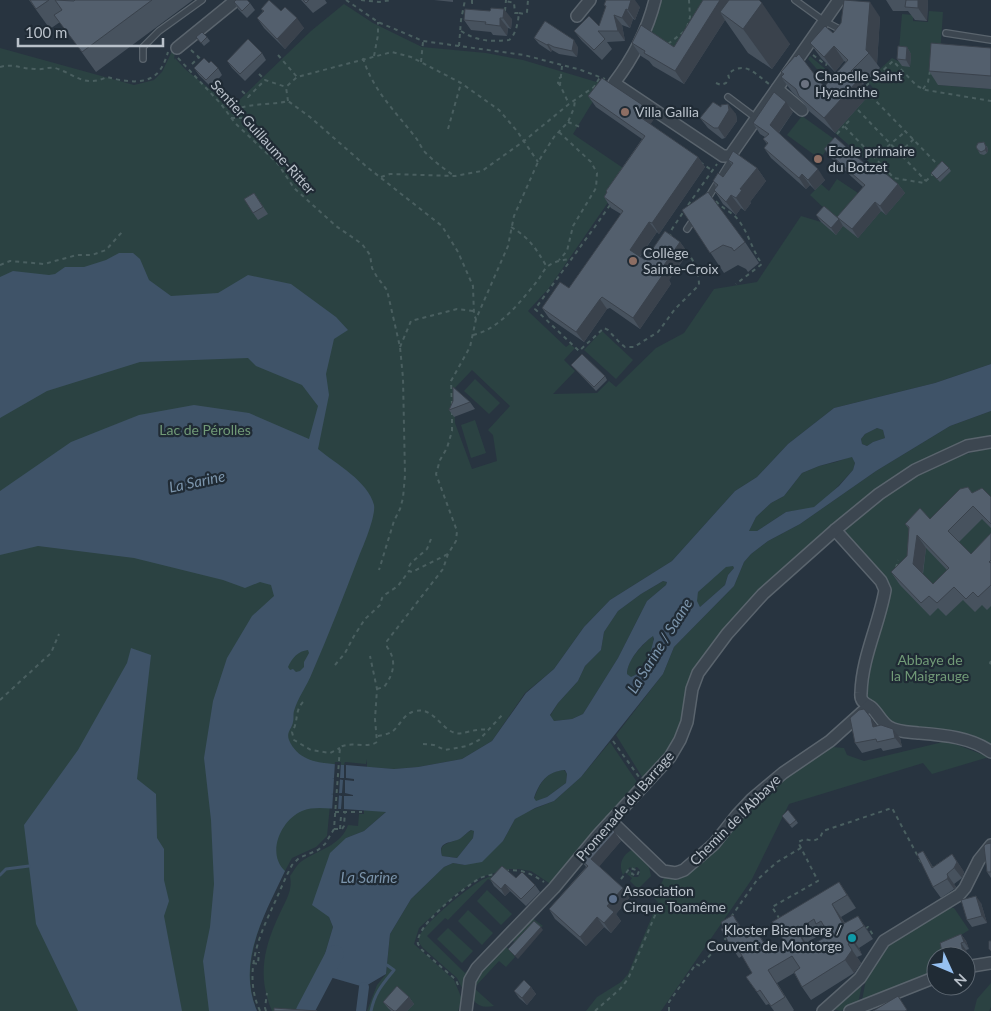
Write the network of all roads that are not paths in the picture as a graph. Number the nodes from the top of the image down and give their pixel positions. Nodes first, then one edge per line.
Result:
1 (202, 0) edge
2 (236, 0) edge
3 (590, 0) edge
4 (655, 0) edge
5 (795, 0) edge
6 (839, 0) edge
7 (577, 16) dead end
8 (824, 21) junction
9 (849, 29) edge
10 (946, 33) dead end
11 (991, 40) edge
12 (183, 47) road end
13 (143, 59) dead end
14 (777, 90) junction
15 (728, 97) dead end
16 (802, 110) edge
17 (757, 118) junction
18 (730, 156) junction
19 (703, 206) edge
20 (698, 213) edge
21 (687, 229) edge
22 (991, 442) edge
23 (835, 530) junction
24 (869, 706) junction
25 (991, 752) edge
26 (611, 821) junction
27 (991, 845) edge
28 (991, 963) edge
29 (976, 965) edge
30 (926, 981) edge
31 (466, 1006) edge
32 (823, 1011) edge
33 (850, 1011) edge

1 - 13 lane
2 - 12 street
3 - 7 street
4 - 18 street
5 - 8 lane
6 - 8 street
8 - 9 lane
8 - 14 street
10 - 11 lane
14 - 16 street
14 - 17 street
15 - 17 lane
17 - 18 street
18 - 19 lane
20 - 21 lane
22 - 23 street, Promenade du Barrage
23 - 24 street
23 - 26 street, Promenade du Barrage
24 - 25 street
24 - 26 street, Chemin de l'Abbaye
26 - 31 street, Promenade du Barrage
27 - 32 street
28 - 29 street
30 - 33 street

